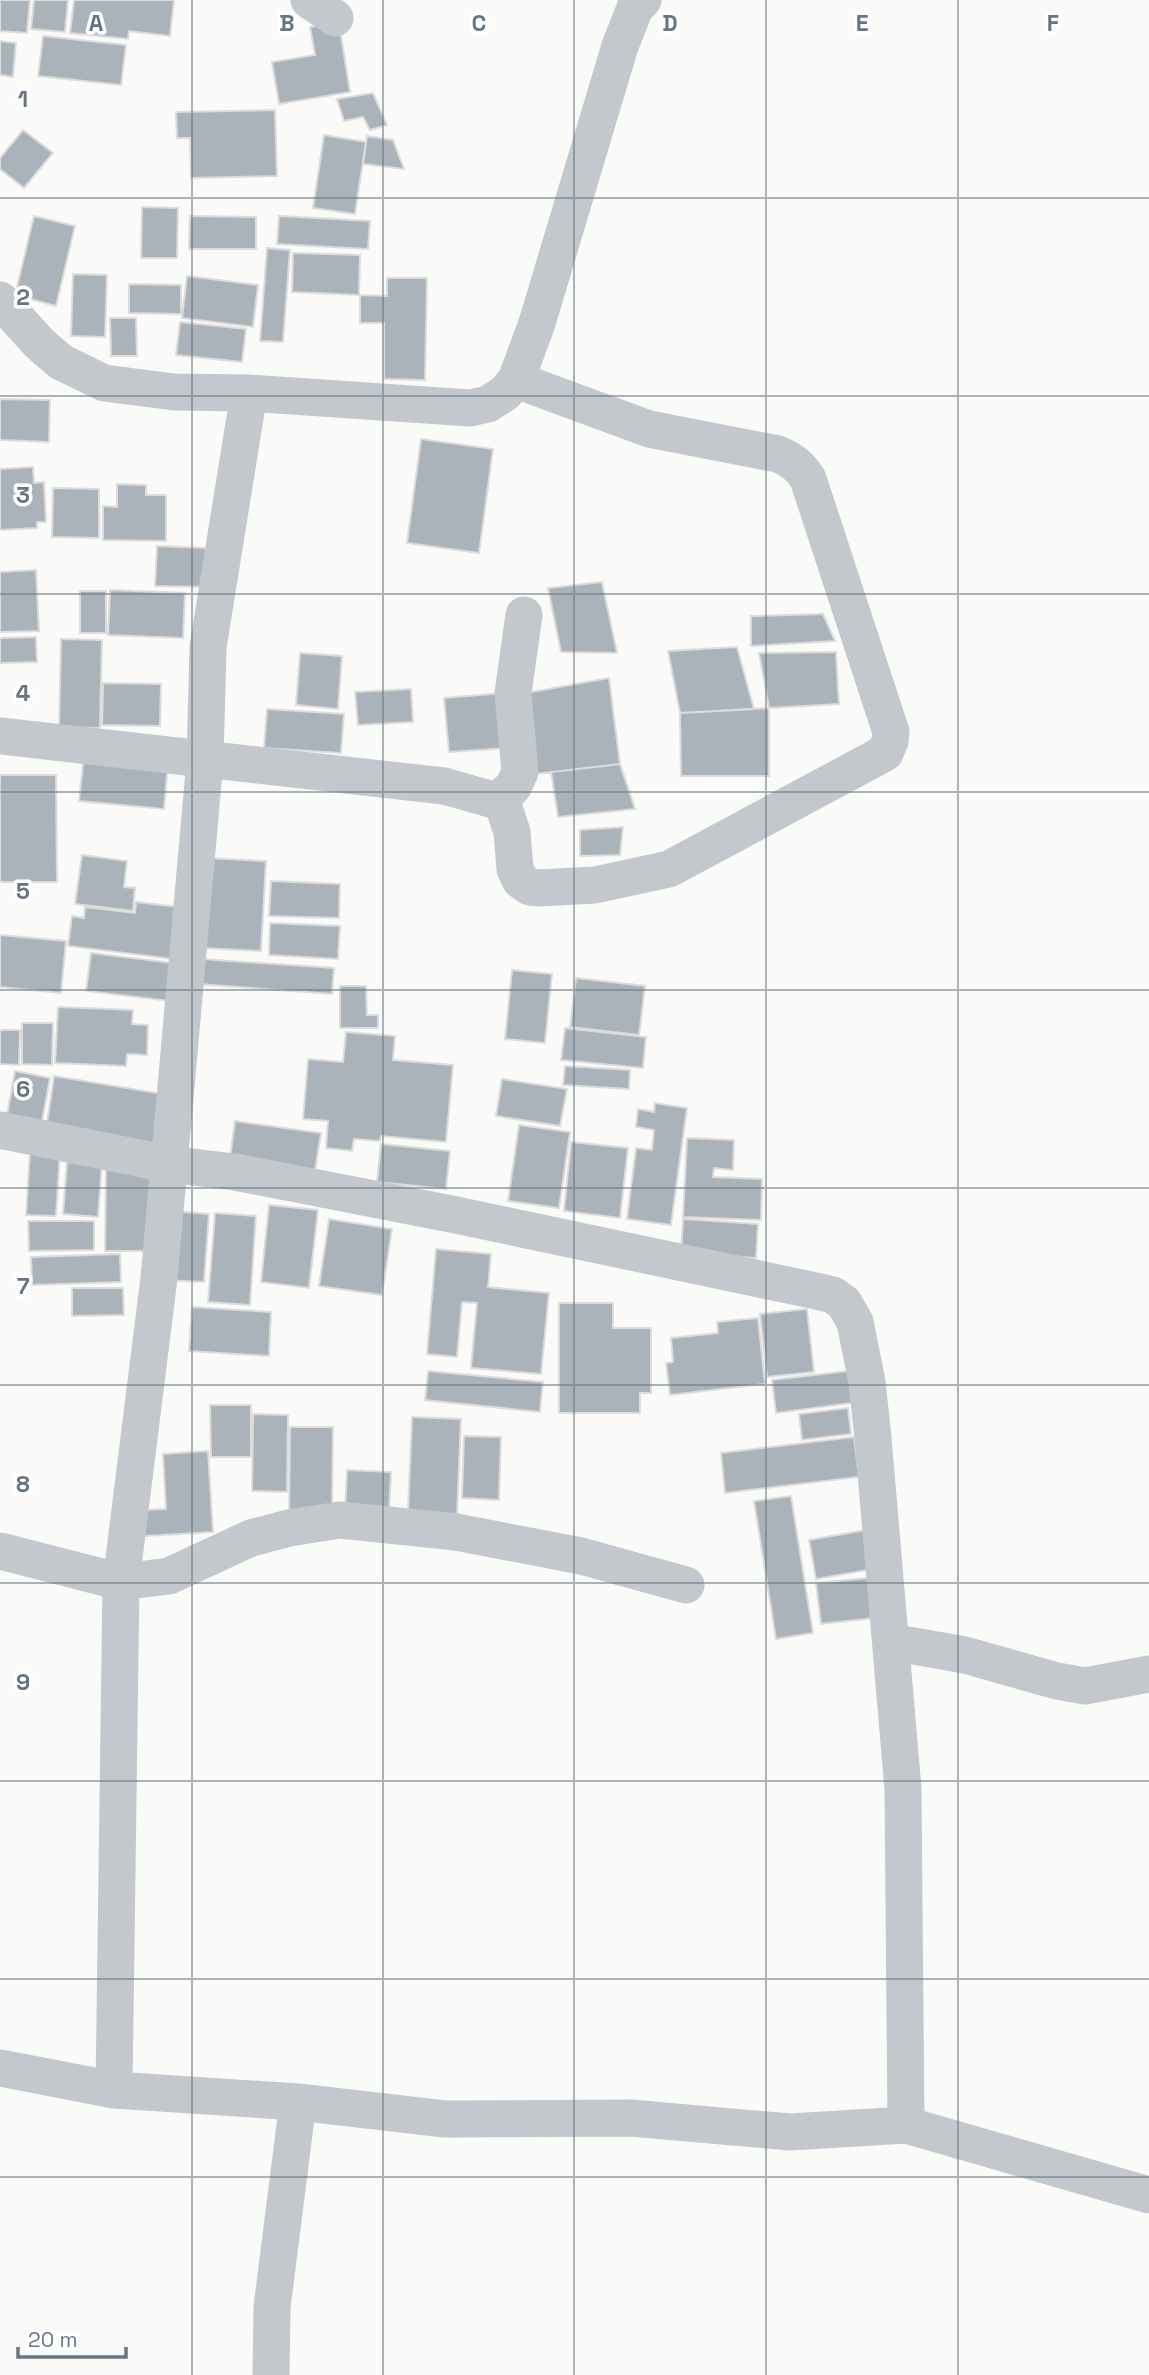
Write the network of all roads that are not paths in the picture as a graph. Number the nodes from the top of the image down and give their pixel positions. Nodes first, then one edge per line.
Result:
1 (643, 0) edge
2 (0, 300) edge
3 (516, 380) junction
4 (249, 393) junction
5 (524, 615) dead end
6 (0, 736) edge
7 (205, 760) junction
8 (497, 801) junction
9 (0, 1130) edge
10 (168, 1164) junction
11 (0, 1551) edge
12 (121, 1582) junction
13 (687, 1586) dead end
14 (891, 1642) junction
15 (1149, 1674) edge
16 (0, 2068) edge
17 (114, 2090) junction
18 (298, 2102) junction
19 (906, 2125) junction
20 (1149, 2194) edge
21 (271, 2375) edge

1 - 3 street
2 - 4 street
3 - 4 street
3 - 8 street
4 - 7 street
5 - 8 street
6 - 7 street
7 - 8 street
7 - 10 street
9 - 10 street
10 - 12 street
10 - 14 street
11 - 12 street
12 - 13 street
12 - 17 street
14 - 15 street
14 - 19 street
16 - 17 street
17 - 18 street
18 - 19 street
18 - 21 street
19 - 20 street

